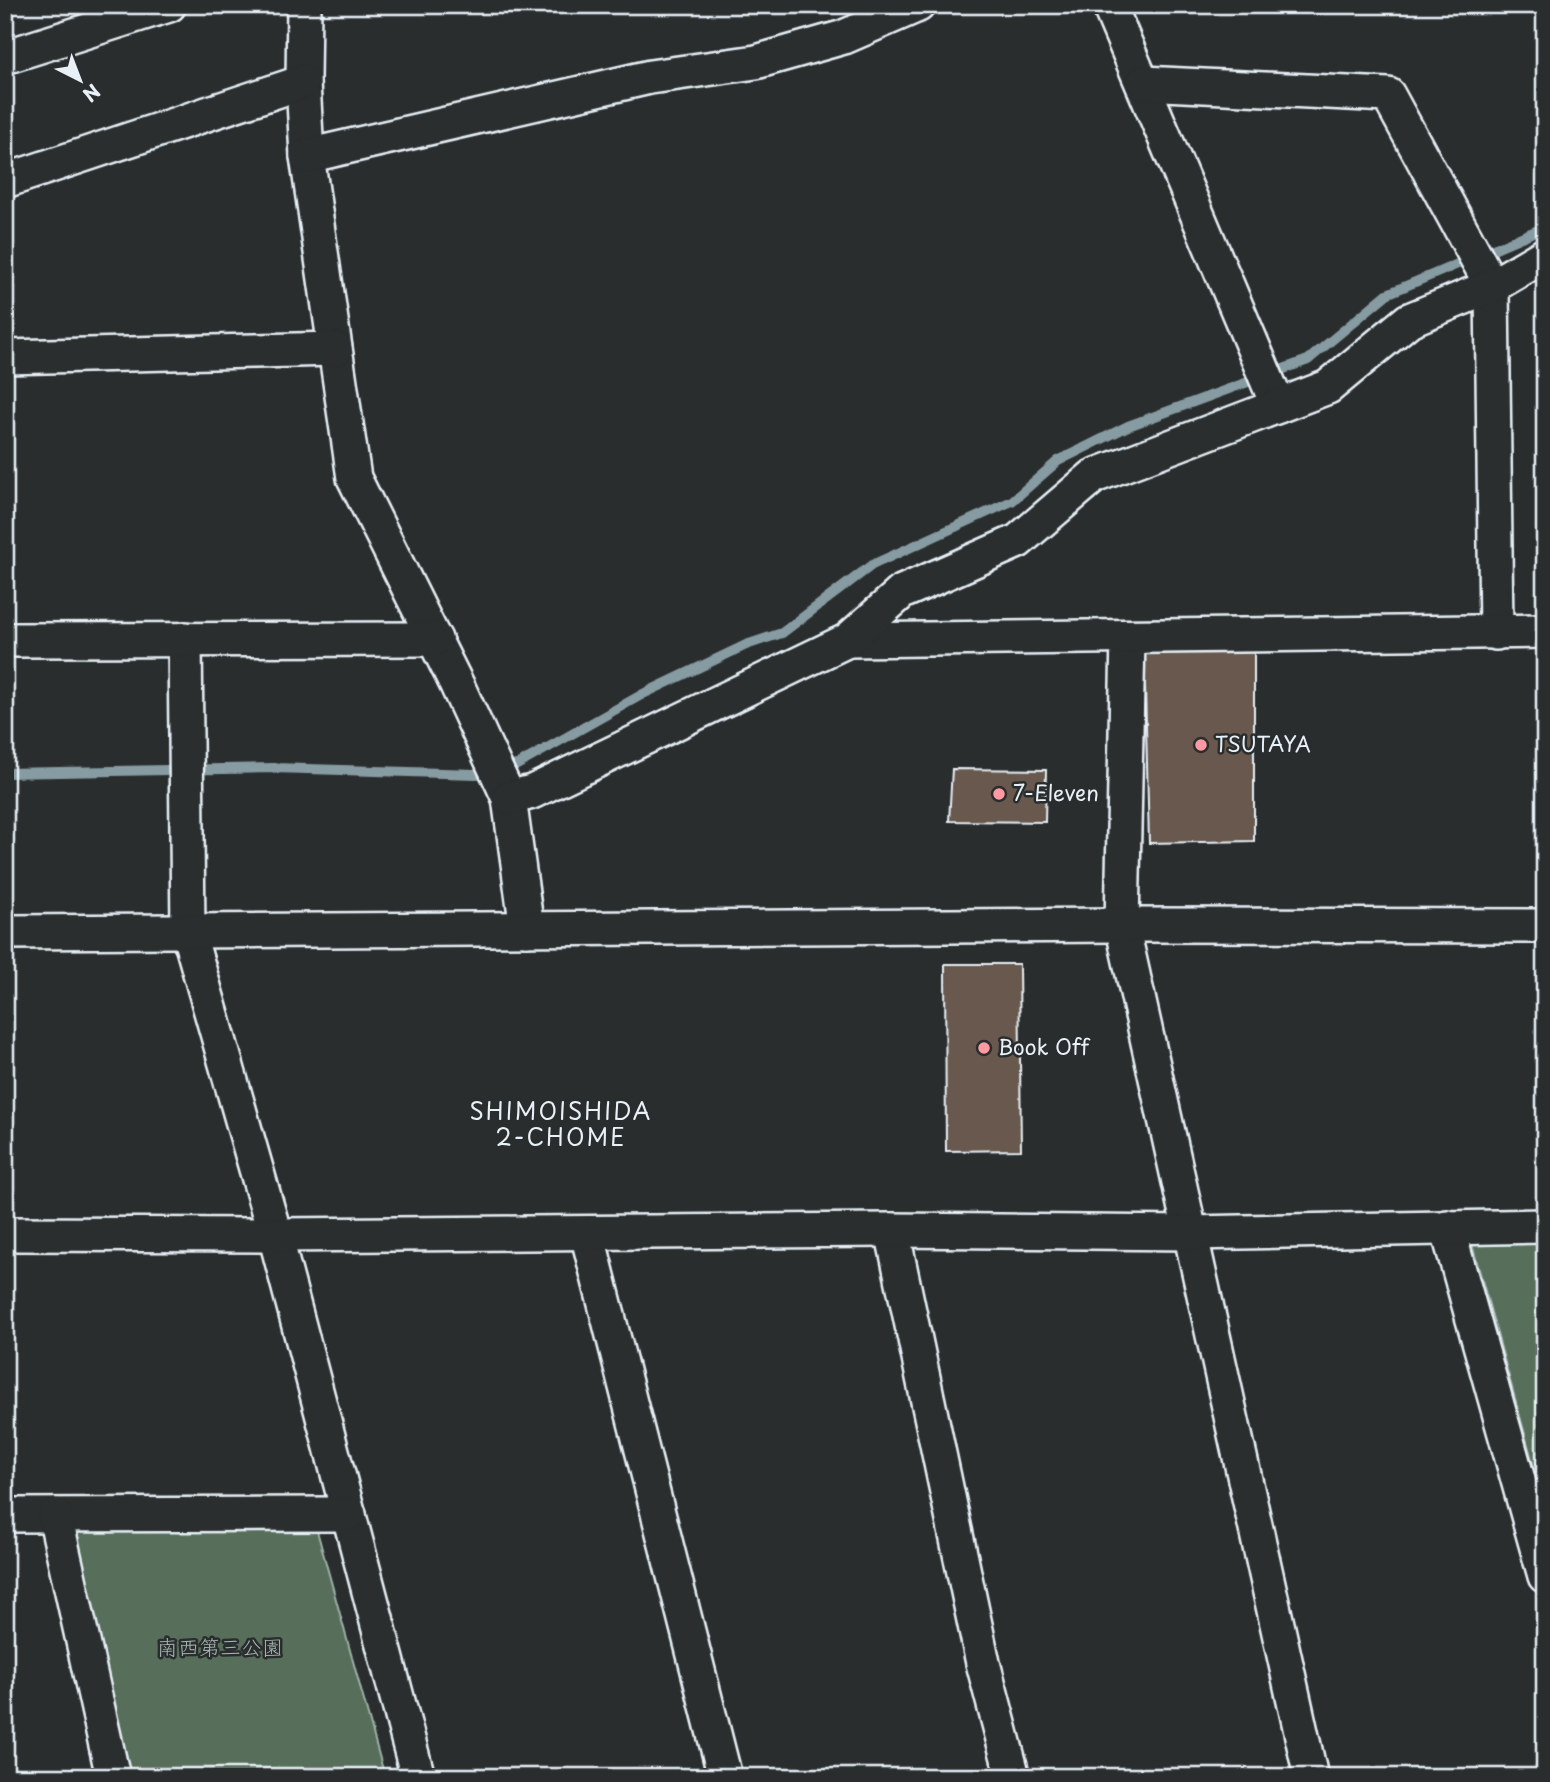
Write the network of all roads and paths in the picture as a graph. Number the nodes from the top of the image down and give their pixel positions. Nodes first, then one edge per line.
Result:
1 (169, 5) edge
2 (304, 5) edge
3 (918, 5) edge
4 (1109, 5) edge
5 (5, 57) edge
6 (303, 82) junction
7 (1143, 83) junction
8 (307, 156) junction
9 (5, 181) edge
10 (1545, 255) edge
11 (1490, 281) junction
12 (335, 349) junction
13 (5, 356) edge
14 (1273, 393) junction
15 (1545, 631) edge
16 (1496, 633) junction
17 (1128, 636) junction
18 (185, 639) junction
19 (435, 639) junction
20 (5, 640) edge
21 (848, 640) junction
22 (507, 794) junction
23 (1122, 925) junction
24 (1545, 926) edge
25 (527, 929) junction
26 (188, 931) junction
27 (5, 932) edge
28 (1545, 1226) edge
29 (1447, 1227) junction
30 (892, 1230) junction
31 (587, 1233) junction
32 (1190, 1233) junction
33 (5, 1234) edge
34 (275, 1235) junction
35 (349, 1514) junction
36 (5, 1515) edge
37 (55, 1515) junction
38 (1545, 1576) edge
39 (113, 1777) edge
40 (418, 1777) edge
41 (725, 1777) edge
42 (1013, 1777) edge
43 (1311, 1777) edge

1 - 5 street
2 - 6 street
3 - 8 street
4 - 7 street
6 - 8 street
6 - 9 street
7 - 11 street
7 - 14 street
8 - 12 street
10 - 11 street
11 - 14 street
11 - 16 street
12 - 13 street
12 - 19 street
14 - 21 street
15 - 16 street
16 - 17 street
17 - 21 street
17 - 23 street
18 - 19 street
18 - 20 street
18 - 26 street
19 - 22 street
21 - 22 street
22 - 25 street
23 - 24 street
23 - 25 street
23 - 32 street
25 - 26 street
26 - 27 street
26 - 34 street
28 - 29 street
29 - 32 street
29 - 38 street
30 - 31 street
30 - 32 street
30 - 42 street
31 - 34 street
31 - 41 street
32 - 43 street
33 - 34 street
34 - 35 street
35 - 37 street
35 - 40 street
36 - 37 street
37 - 39 street

